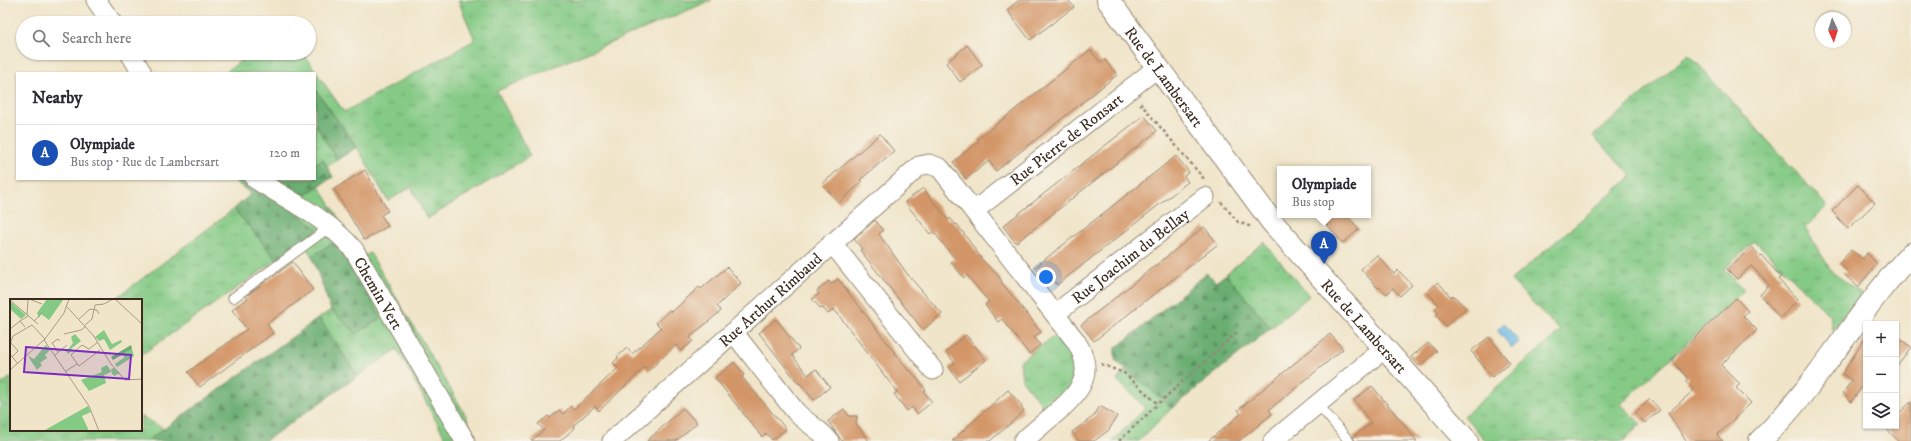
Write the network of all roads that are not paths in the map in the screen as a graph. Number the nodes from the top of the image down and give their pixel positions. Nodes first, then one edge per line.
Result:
1 (96, 0) edge
2 (1102, 0) edge
3 (1108, 0) edge
4 (107, 16) edge
5 (134, 60) edge
6 (1152, 71) junction
7 (141, 72) edge
8 (257, 180) edge
9 (1210, 192) road end
10 (974, 211) junction
11 (331, 226) junction
12 (832, 243) junction
13 (1911, 254) edge
14 (233, 298) dead end
15 (1055, 314) junction
16 (734, 333) junction
17 (1385, 348) junction
18 (932, 370) dead end
19 (1318, 403) junction
20 (465, 441) edge
21 (612, 441) edge
22 (829, 441) edge
23 (1023, 441) edge
24 (1273, 441) edge
25 (1349, 441) edge
26 (1467, 441) edge
27 (1760, 441) edge

1 - 4 street
2 - 6 main road, Rue de Lambersart
3 - 6 main road, Rue de Lambersart
5 - 7 street
6 - 10 street, Rue Pierre de Ronsart
6 - 17 main road, Rue de Lambersart
8 - 11 street, Chemin Vert
9 - 15 street, Rue Joachim du Bellay
10 - 12 street, Rue Arthur Rimbaud
10 - 15 street
11 - 14 lane
11 - 20 street, Chemin Vert
12 - 16 street, Rue Arthur Rimbaud
12 - 18 street
13 - 27 main road
15 - 23 street
16 - 21 street, Rue Arthur Rimbaud
16 - 22 street
17 - 19 street
17 - 26 main road, Rue de Lambersart
19 - 24 street
19 - 25 lane

